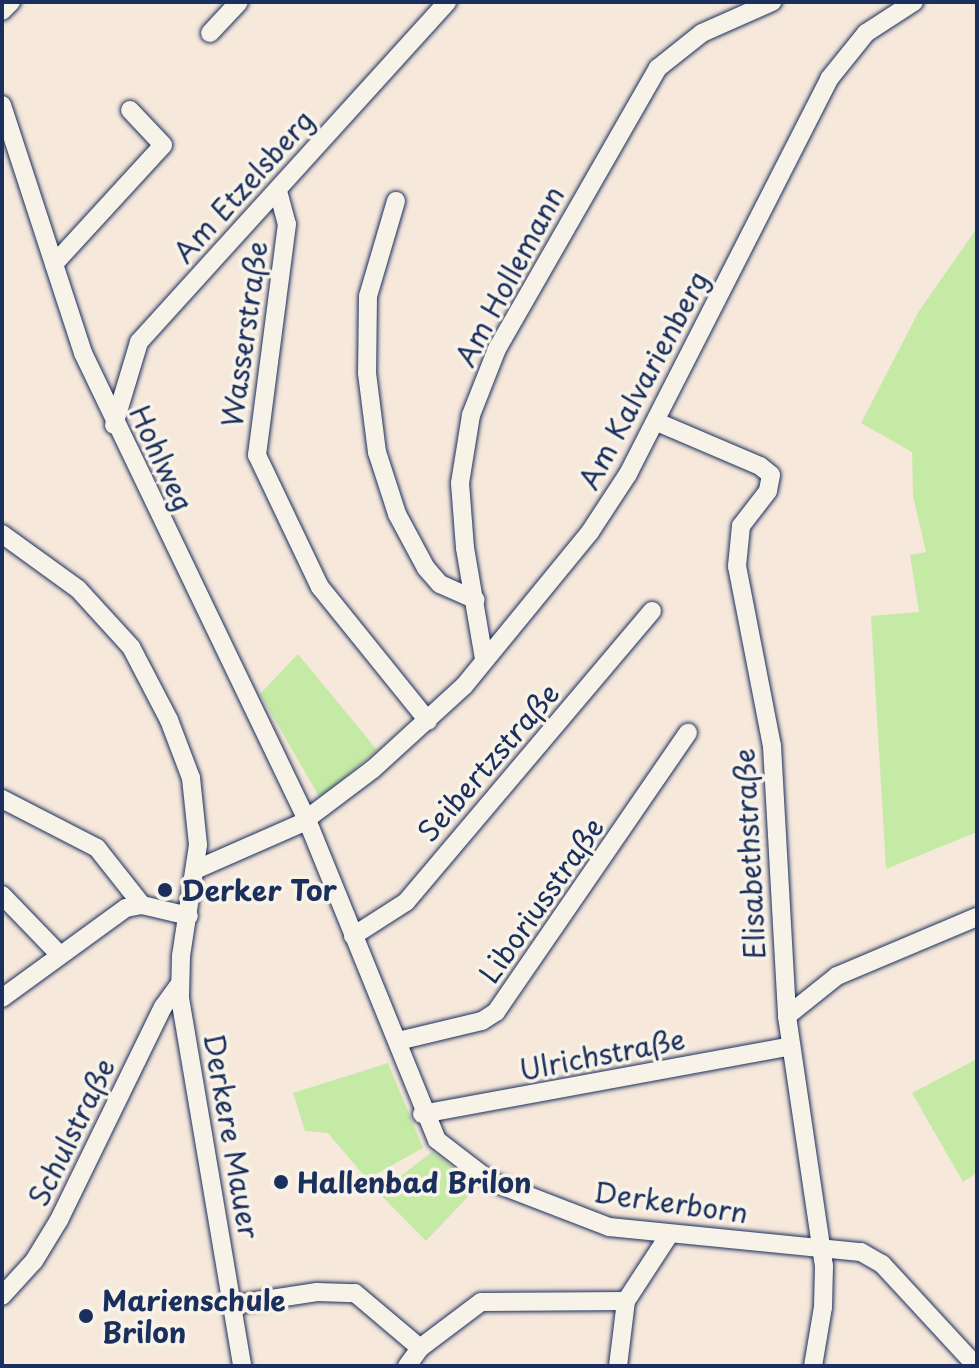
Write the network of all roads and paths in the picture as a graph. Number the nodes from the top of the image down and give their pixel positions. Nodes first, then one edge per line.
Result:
1 (239, 2) edge
2 (447, 2) edge
3 (772, 2) edge
4 (914, 2) edge
5 (210, 33) dead end
6 (2, 105) edge
7 (130, 110) dead end
8 (20, 159) junction
9 (2, 167) edge
10 (278, 191) junction
11 (396, 201) dead end
12 (54, 264) junction
13 (657, 422) junction
14 (114, 425) junction
15 (2, 534) edge
16 (476, 600) junction
17 (652, 611) dead end
18 (484, 659) junction
19 (428, 721) junction
20 (688, 733) dead end
21 (2, 799) edge
22 (307, 820) junction
23 (195, 870) junction
24 (2, 895) edge
25 (142, 905) junction
26 (189, 916) junction
27 (977, 917) edge
28 (353, 936) junction
29 (60, 955) junction
30 (179, 985) junction
31 (2, 998) edge
32 (787, 1016) junction
33 (398, 1041) junction
34 (791, 1046) junction
35 (422, 1114) junction
36 (669, 1235) junction
37 (820, 1247) junction
38 (2, 1296) edge
39 (626, 1301) junction
40 (232, 1305) junction
41 (420, 1348) junction
42 (624, 1365) edge
43 (242, 1366) edge
44 (407, 1366) edge
45 (813, 1366) edge
46 (976, 1366) edge

1 - 5 street
2 - 10 street, Am Etzelsberg
3 - 16 street, Am Hollemann
4 - 13 street, Am Kalvarienberg
6 - 8 street, Hohlweg
7 - 12 street
8 - 9 street
8 - 12 street, Hohlweg
10 - 14 street, Am Etzelsberg
10 - 19 street, Wasserstraße
11 - 16 street
12 - 14 street, Hohlweg
13 - 18 street, Am Kalvarienberg
13 - 32 street, Elisabethstraße
14 - 22 street, Hohlweg
15 - 23 street, Derkere Mauer
16 - 18 street, Am Hollemann
17 - 28 street, Seibertzstraße
18 - 19 street, Am Kalvarienberg
19 - 22 street, Am Kalvarienberg
20 - 33 street, Liboriusstraße
21 - 25 street
22 - 23 street, Am Kalvarienberg
22 - 28 street, Derkerborn
23 - 26 street, Derkere Mauer
24 - 29 street
25 - 26 street
25 - 29 street
26 - 30 street, Derkere Mauer
27 - 32 street
28 - 33 street, Derkerborn
29 - 31 street
30 - 38 street, Schulstraße
30 - 40 street, Derkere Mauer
32 - 34 street, Elisabethstraße
33 - 35 street, Derkerborn
34 - 35 street, Ulrichstraße
34 - 37 street, Elisabethstraße
35 - 36 street, Derkerborn
36 - 37 street, Derkerborn
36 - 39 street
37 - 45 street, Elisabethstraße
37 - 46 street, Derkerborn
39 - 41 street
39 - 42 street
40 - 41 street
40 - 43 street, Derkere Mauer
41 - 44 street

